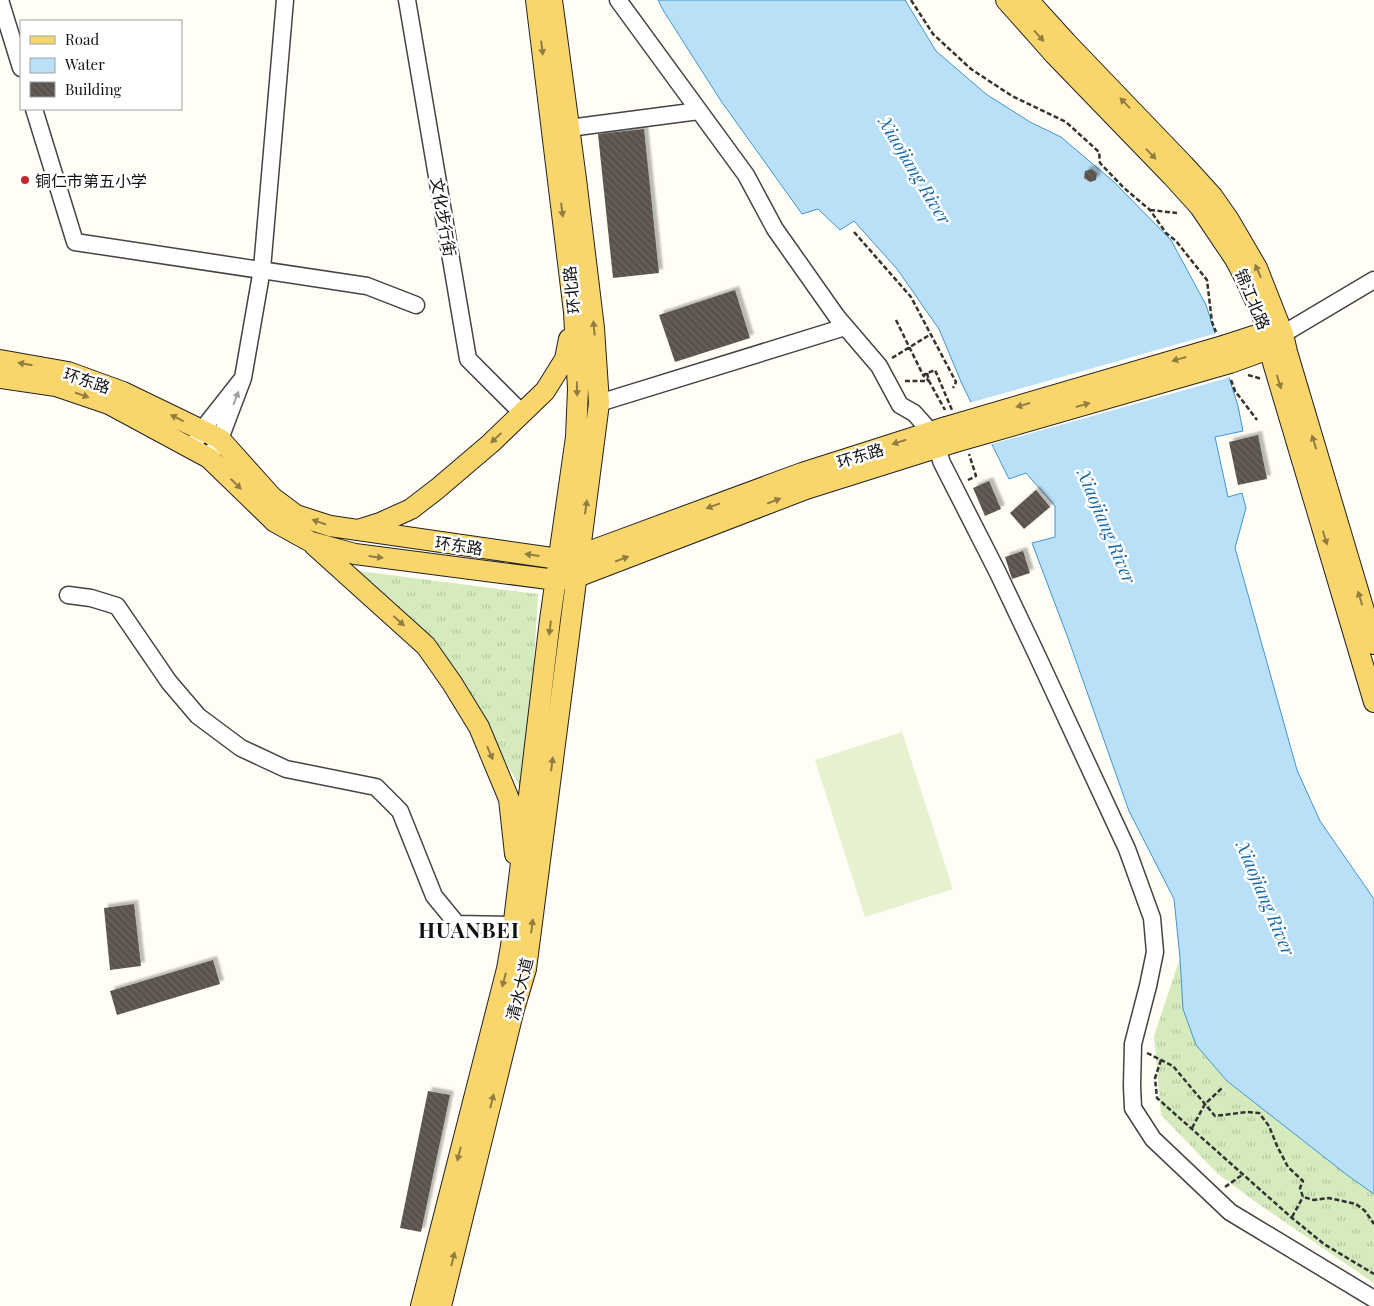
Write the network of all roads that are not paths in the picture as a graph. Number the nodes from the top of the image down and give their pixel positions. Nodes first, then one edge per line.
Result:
1 (0, 0) edge
2 (285, 0) edge
3 (407, 0) edge
4 (536, 0) edge
5 (552, 0) edge
6 (618, 0) edge
7 (1006, 0) edge
8 (1028, 0) edge
9 (20, 65) edge
10 (34, 110) edge
11 (699, 111) junction
12 (569, 128) junction
13 (262, 269) junction
14 (1374, 280) edge
15 (416, 305) dead end
16 (574, 312) junction
17 (845, 326) junction
18 (1274, 338) junction
19 (0, 360) edge
20 (0, 378) edge
21 (599, 403) junction
22 (522, 414) junction
23 (948, 433) junction
24 (211, 435) junction
25 (191, 448) junction
26 (209, 458) junction
27 (357, 530) junction
28 (311, 542) junction
29 (580, 555) junction
30 (559, 559) junction
31 (577, 577) junction
32 (556, 580) junction
33 (68, 595) dead end
34 (1374, 644) edge
35 (1374, 702) edge
36 (519, 888) junction
37 (514, 925) junction
38 (1374, 1299) edge
39 (421, 1306) edge
40 (441, 1306) edge

1 - 9 street
2 - 13 street
3 - 22 street, 文化步行街
4 -> 16 main road, 环北路
5 - 12 main road, 环北路
6 - 11 street
7 -> 18 main road, 锦江北路
18 -> 8 main road, 锦江北路
10 - 13 street
11 - 12 street
11 - 17 street
21 -> 12 main road, 环北路
13 - 15 street
13 - 24 street
14 - 18 street
16 - 22 main road
16 -> 30 main road, 环北路
17 - 21 street
17 - 23 street
18 - 23 main road, bridge
34 -> 18 main road, 锦江北路
18 -> 35 main road, 锦江北路
24 -> 19 main road, 环东路
20 -> 25 main road, 环东路
29 -> 21 main road, 环北路
22 -> 27 main road
23 -> 29 main road, 环东路
31 -> 23 main road, 环东路
23 - 38 street
24 - 25 street
24 - 26 street
27 -> 24 main road, 环东路
25 - 26 main road, 环东路
26 -> 28 main road, 环东路
30 -> 27 main road, 环东路
28 -> 32 main road, 环东路
28 -> 36 main road
29 - 30 main road, 环东路
29 - 31 main road, 环北路
30 - 32 main road, 环北路
31 - 32 main road, 环东路
40 -> 31 main road, 清水大道
32 -> 36 main road, 清水大道
33 - 37 street
36 - 37 main road, 清水大道
37 -> 39 main road, 清水大道

